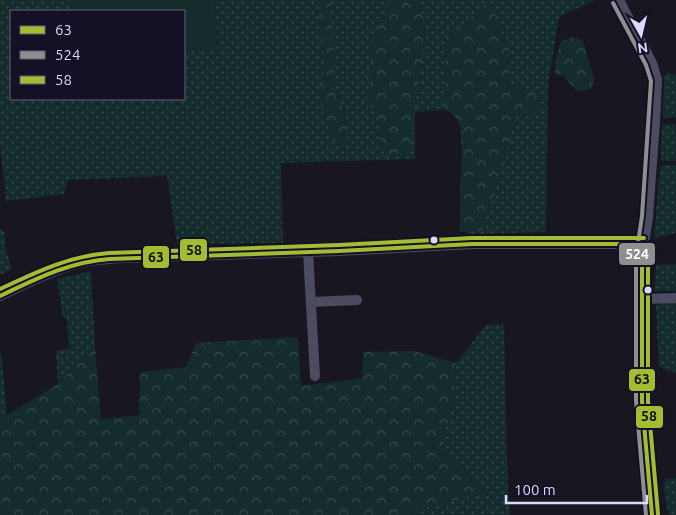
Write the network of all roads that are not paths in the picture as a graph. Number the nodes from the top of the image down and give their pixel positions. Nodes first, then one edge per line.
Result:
1 (618, 0) edge
2 (644, 244) junction
3 (308, 252) junction
4 (0, 296) edge
5 (676, 298) edge
6 (642, 299) junction
7 (357, 300) dead end
8 (311, 302) junction
9 (315, 376) dead end
10 (652, 515) edge

1 - 2 street
2 - 3 street
2 - 6 street
3 - 4 street
3 - 8 street
5 - 6 street
6 - 10 street
7 - 8 street
8 - 9 street

